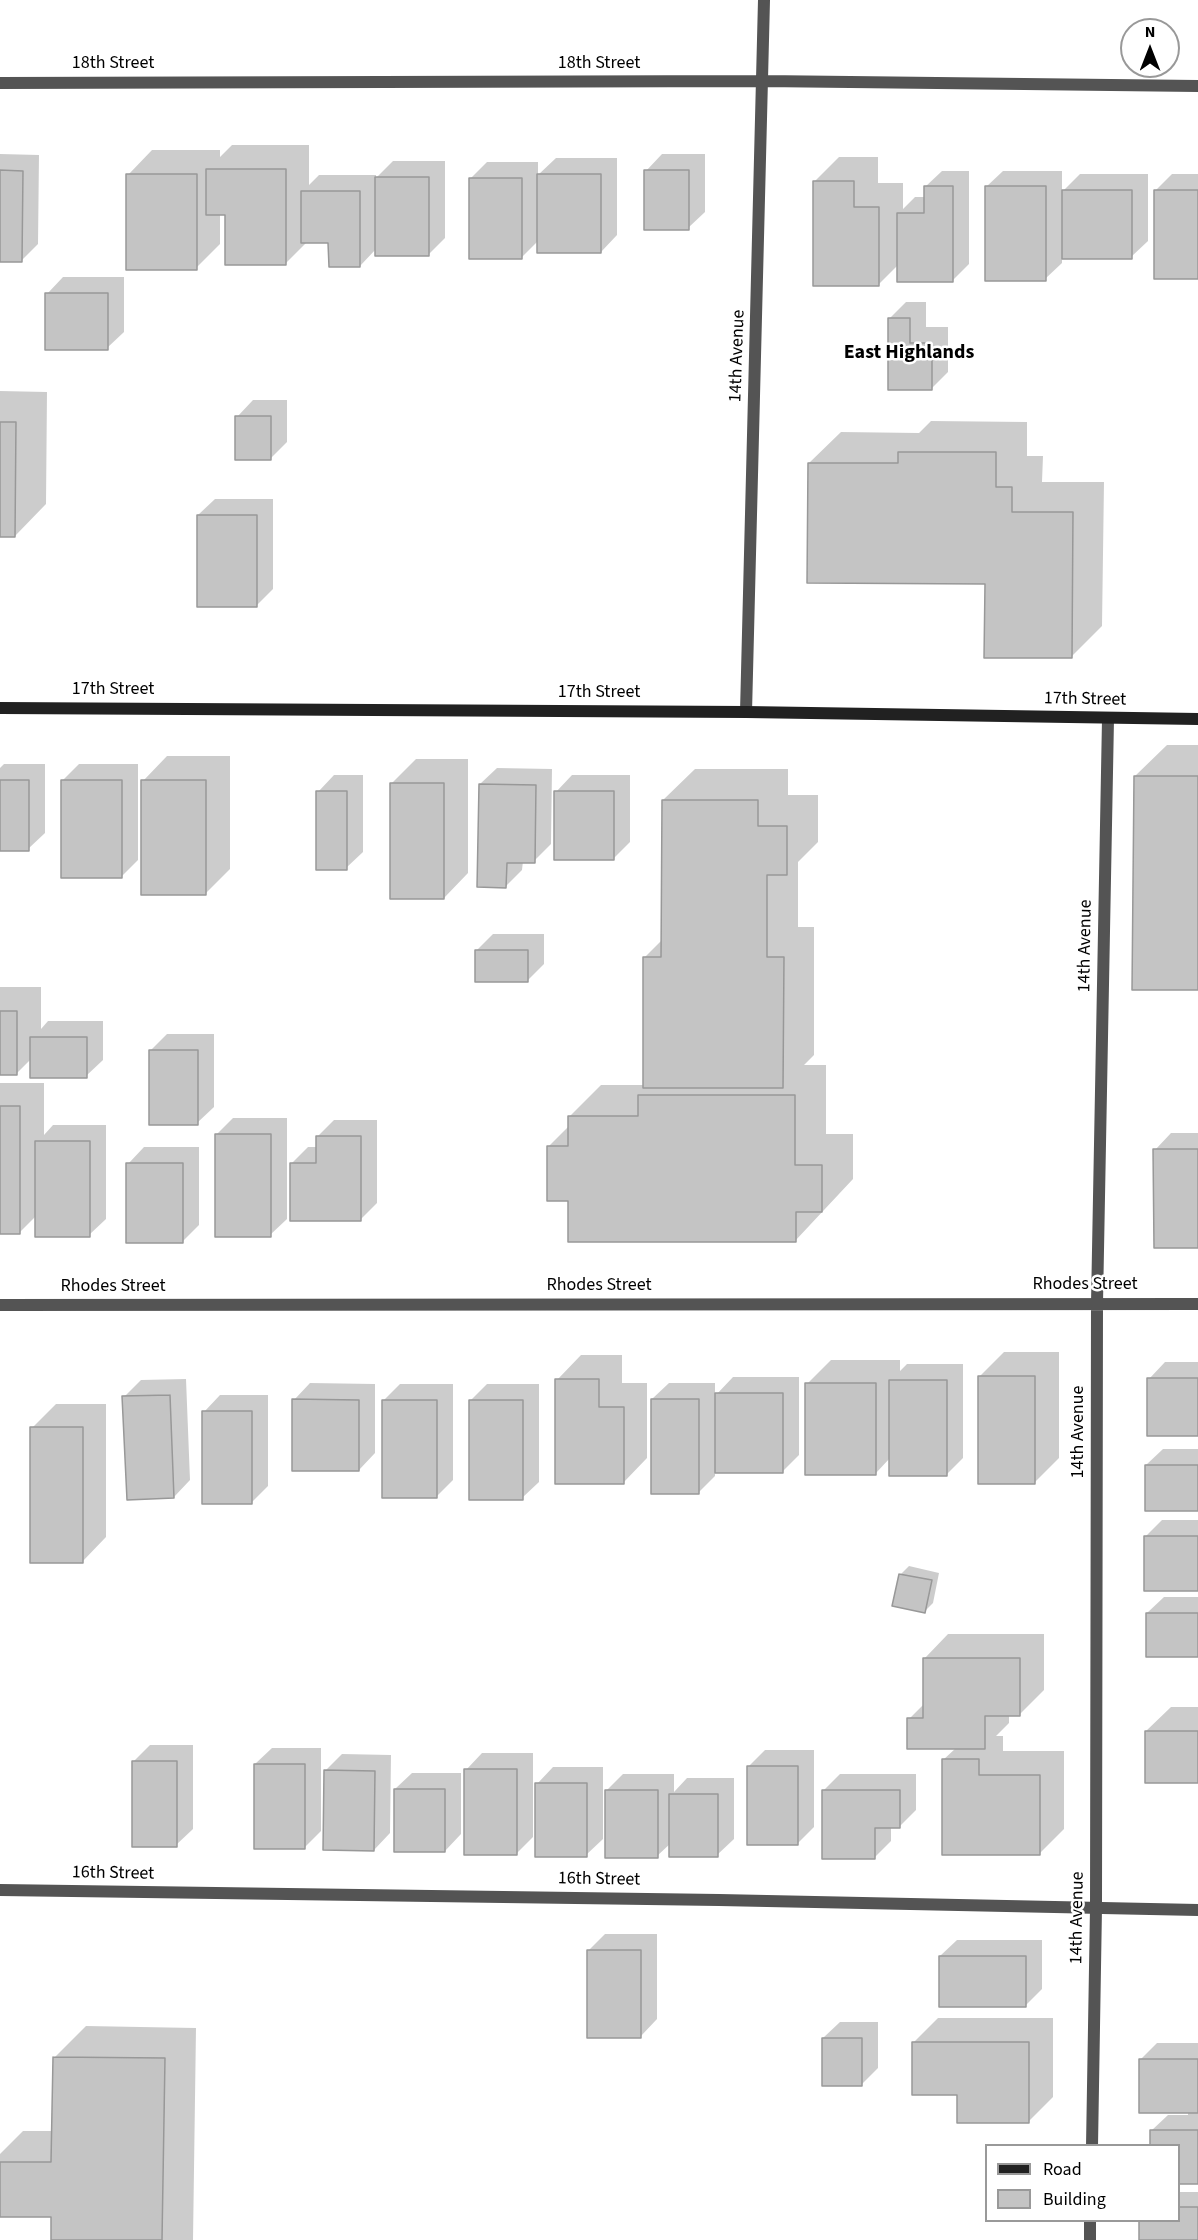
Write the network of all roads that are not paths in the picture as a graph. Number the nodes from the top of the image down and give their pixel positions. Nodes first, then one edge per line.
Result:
1 (764, 0) edge
2 (763, 81) junction
3 (0, 82) edge
4 (1198, 86) edge
5 (0, 708) edge
6 (746, 712) junction
7 (1108, 719) junction
8 (1198, 720) edge
9 (1097, 1303) junction
10 (1198, 1304) edge
11 (0, 1305) edge
12 (0, 1890) edge
13 (1096, 1908) junction
14 (1198, 1910) edge
15 (1092, 2144) edge
16 (1090, 2222) edge
17 (1090, 2240) edge

1 - 2 street, 14th Avenue
2 - 3 street, 18th Street
2 - 4 street, 18th Street
2 - 6 street, 14th Avenue
5 - 6 street, 17th Street
6 - 7 street, 17th Street
7 - 8 street, 17th Street
7 - 9 street, 14th Avenue
9 - 10 street, Rhodes Street
9 - 11 street, Rhodes Street
9 - 13 street, 14th Avenue
12 - 13 street, 16th Street
13 - 14 street, 16th Street
13 - 15 street, 14th Avenue
16 - 17 street

